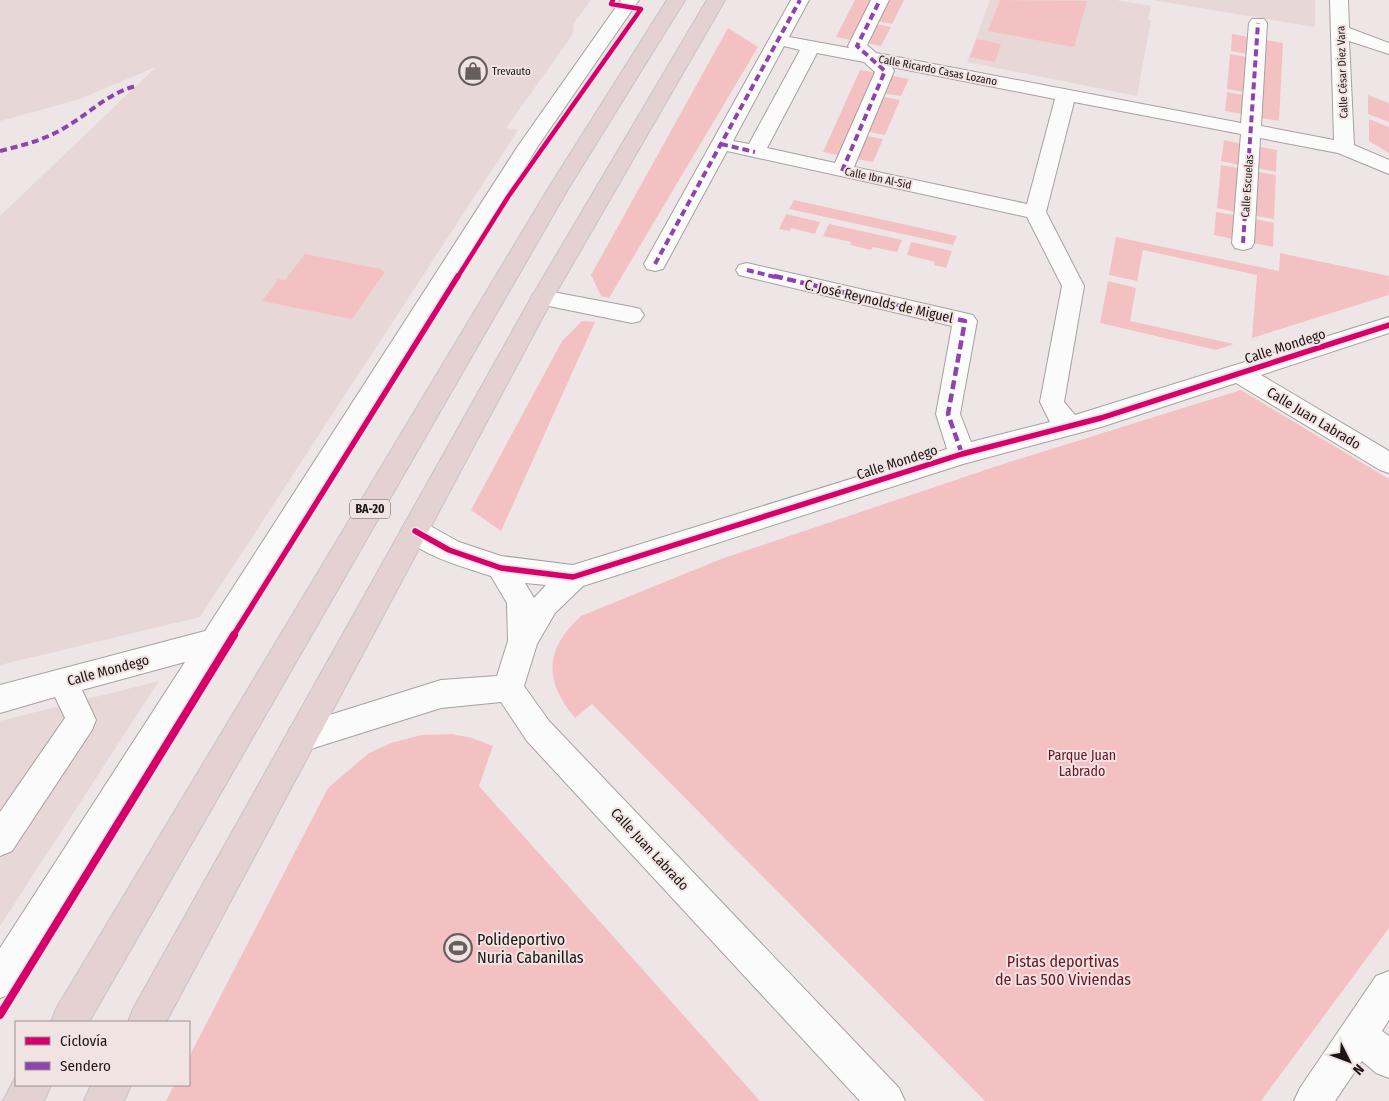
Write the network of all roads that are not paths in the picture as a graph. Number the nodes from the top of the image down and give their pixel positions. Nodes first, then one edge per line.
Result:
1 (630, 0) edge
2 (676, 0) edge
3 (716, 0) edge
4 (800, 0) edge
5 (880, 0) edge
6 (1342, 2) edge
7 (1258, 22) dead end
8 (1340, 31) junction
9 (778, 40) junction
10 (811, 46) junction
11 (1389, 49) edge
12 (864, 52) junction
13 (1066, 95) junction
14 (1251, 130) junction
15 (721, 144) junction
16 (1344, 148) junction
17 (755, 152) junction
18 (1389, 168) edge
19 (842, 171) junction
20 (1035, 212) junction
21 (1244, 243) dead end
22 (655, 264) dead end
23 (747, 270) dead end
24 (542, 298) junction
25 (632, 315) dead end
26 (1389, 326) edge
27 (1239, 374) junction
28 (1069, 426) junction
29 (962, 454) junction
30 (1389, 463) edge
31 (415, 531) junction
32 (501, 568) junction
33 (573, 577) junction
34 (523, 640) junction
35 (215, 641) junction
36 (63, 682) junction
37 (508, 688) junction
38 (2, 701) edge
39 (301, 738) junction
40 (0, 840) edge
41 (0, 980) edge
42 (1389, 989) edge
43 (70, 1021) edge
44 (147, 1021) edge
45 (1358, 1034) junction
46 (1389, 1060) edge
47 (31, 1086) edge
48 (111, 1086) edge
49 (22, 1101) edge
50 (103, 1101) edge
51 (886, 1101) edge
52 (1313, 1101) edge

1 - 35 street
2 - 43 highway, BA-20
3 - 24 highway
4 - 9 street
5 - 12 street
6 - 8 street, Calle César Diez Vara
7 - 14 street, Calle Escuelas
8 - 11 street
8 - 16 street, Calle César Diez Vara
9 - 10 street, Calle Ricardo Casas Lozano
9 - 15 street
10 - 12 street, Calle Ricardo Casas Lozano
10 - 17 street
12 - 13 street, Calle Ricardo Casas Lozano
12 - 19 street
13 - 14 street, Calle Ricardo Casas Lozano
13 - 20 street
14 - 16 street
14 - 21 street, Calle Escuelas
15 - 17 street, Calle Ibn Al-Sid
15 - 22 street
16 - 18 street
17 - 19 street, Calle Ibn Al-Sid
19 - 20 street, Calle Ibn Al-Sid
20 - 28 street
23 - 29 street, C. José Reynolds de Miguel
24 - 25 street
24 - 31 highway
26 - 27 street, Calle Mondego
27 - 28 street, Calle Mondego
27 - 30 street, Calle Juan Labrado
28 - 29 street, Calle Mondego
29 - 33 street, Calle Mondego
31 - 32 street, Calle Mondego
31 - 39 highway
32 - 33 street, Calle Mondego
32 - 34 street
33 - 34 street
34 - 37 street
35 - 36 street, Calle Mondego
35 - 41 street
36 - 38 street, Calle Mondego
36 - 40 street
37 - 39 street
37 - 51 street, Calle Juan Labrado
39 - 44 highway
42 - 45 street
45 - 46 street
45 - 52 street
47 - 49 highway
48 - 50 highway

